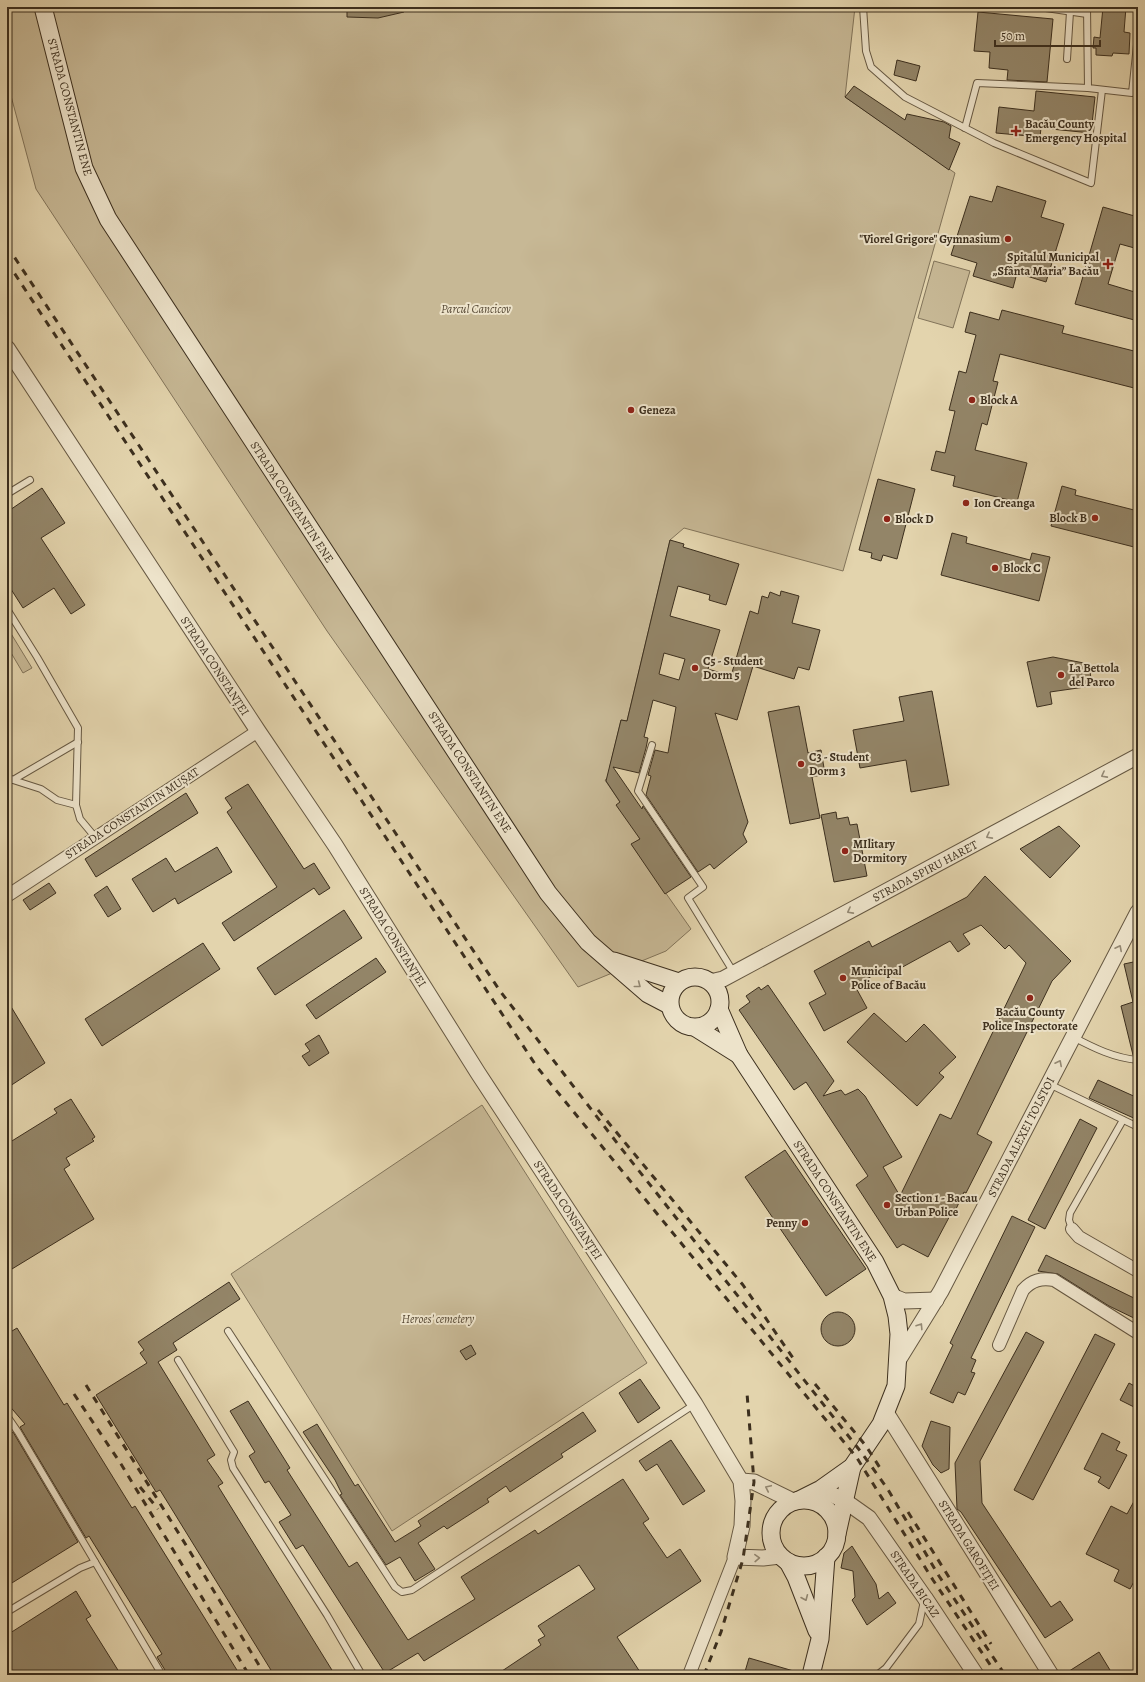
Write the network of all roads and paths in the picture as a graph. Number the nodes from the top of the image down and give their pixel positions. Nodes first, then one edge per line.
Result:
1 (44, 7) edge
2 (863, 7) edge
3 (1039, 7) edge
4 (1086, 7) edge
5 (1070, 12) junction
6 (1087, 14) junction
7 (1138, 35) edge
8 (1067, 59) dead end
9 (1088, 88) junction
10 (1102, 90) junction
11 (1135, 93) edge
12 (965, 128) junction
13 (7, 348) edge
14 (30, 480) dead end
15 (7, 494) edge
16 (7, 609) edge
17 (258, 731) junction
18 (78, 742) junction
19 (652, 745) dead end
20 (1138, 756) edge
21 (10, 779) edge
22 (76, 805) junction
23 (96, 837) junction
24 (7, 896) edge
25 (1138, 912) edge
26 (610, 960) junction
27 (734, 973) junction
28 (679, 982) junction
29 (710, 982) junction
30 (669, 1005) junction
31 (719, 1010) junction
32 (696, 1028) junction
33 (1073, 1037) junction
34 (739, 1055) junction
35 (1138, 1060) edge
36 (1048, 1084) junction
37 (1123, 1120) junction
38 (1138, 1127) edge
39 (1072, 1229) joint
40 (1138, 1271) edge
41 (892, 1296) junction
42 (936, 1300) junction
43 (228, 1331) dead end
44 (1138, 1333) edge
45 (999, 1345) dead end
46 (899, 1359) junction
47 (178, 1360) dead end
48 (695, 1404) junction
49 (887, 1414) junction
50 (7, 1416) edge
51 (852, 1467) junction
52 (740, 1481) junction
53 (821, 1489) junction
54 (797, 1501) junction
55 (845, 1501) junction
56 (837, 1534) junction
57 (735, 1558) junction
58 (826, 1558) junction
59 (784, 1559) junction
60 (94, 1562) junction
61 (925, 1598) junction
62 (7, 1612) edge
63 (820, 1639) junction
64 (162, 1675) edge
65 (362, 1675) edge
66 (689, 1675) edge
67 (811, 1675) edge
68 (877, 1675) edge
69 (976, 1675) edge
70 (1052, 1675) edge

1 - 26 main road, STRADA CONSTANTIN ENE
2 - 12 lane
3 - 5 lane
4 - 6 lane
5 - 6 lane
5 - 8 lane
6 - 9 lane
7 - 11 lane
9 - 10 lane
9 - 12 lane
10 - 11 lane
10 - 12 lane
13 - 17 street, STRADA CONSTANȚEI
14 - 15 lane
16 - 18 lane
17 - 23 street, STRADA CONSTANTIN MUȘAT
17 - 48 street, STRADA CONSTANȚEI
18 - 21 lane
18 - 22 lane
19 - 27 lane
20 -> 27 street, STRADA SPIRU HARET
21 - 22 lane
22 - 23 lane
23 - 24 street, STRADA CONSTANTIN MUȘAT
33 -> 25 street, STRADA ALEXEI TOLSTOI
26 - 28 main road, STRADA CONSTANTIN ENE
26 -> 30 main road, STRADA CONSTANTIN ENE
27 - 29 street, STRADA SPIRU HARET
28 - 29 main road
28 - 30 main road
29 - 31 main road
30 - 32 main road
31 - 32 main road
31 - 34 main road, STRADA CONSTANTIN ENE
32 - 34 main road, STRADA CONSTANTIN ENE
33 - 35 lane
36 -> 33 street, STRADA ALEXEI TOLSTOI
34 - 41 main road, STRADA CONSTANTIN ENE
36 - 37 lane
36 - 42 street, STRADA ALEXEI TOLSTOI
37 - 38 lane
37 - 39 lane
39 - 40 street
41 - 42 street
41 - 46 main road, STRADA CONSTANTIN ENE
46 -> 42 street, STRADA ALEXEI TOLSTOI
43 - 48 lane
44 - 45 street
46 - 49 main road, STRADA ALEXEI TOLSTOI
47 - 65 lane
48 - 52 street, STRADA CONSTANȚEI
49 - 51 main road, STRADA ALEXEI TOLSTOI
49 - 70 street, STRADA GAROFIȚEI
50 - 60 lane
51 - 53 main road, STRADA ALEXEI TOLSTOI
51 - 55 main road, STRADA ALEXEI TOLSTOI
54 -> 52 street
52 - 57 street
53 - 54 main road, STRADA ALEXEI TOLSTOI
53 - 55 street, STRADA BICAZ
54 - 56 main road
54 - 59 main road, STRADA ALEXEI TOLSTOI
55 - 56 main road, STRADA ALEXEI TOLSTOI
55 - 61 street, STRADA BICAZ
56 - 58 main road, STRADA ALEXEI TOLSTOI
57 -> 59 street
57 - 66 street
58 - 59 main road
58 - 63 main road, STRADA ALEXEI TOLSTOI
59 -> 63 main road, STRADA ALEXEI TOLSTOI
60 - 62 lane
60 - 64 lane
61 - 68 lane
61 - 69 street, STRADA BICAZ
63 - 67 main road, STRADA ALEXEI TOLSTOI

